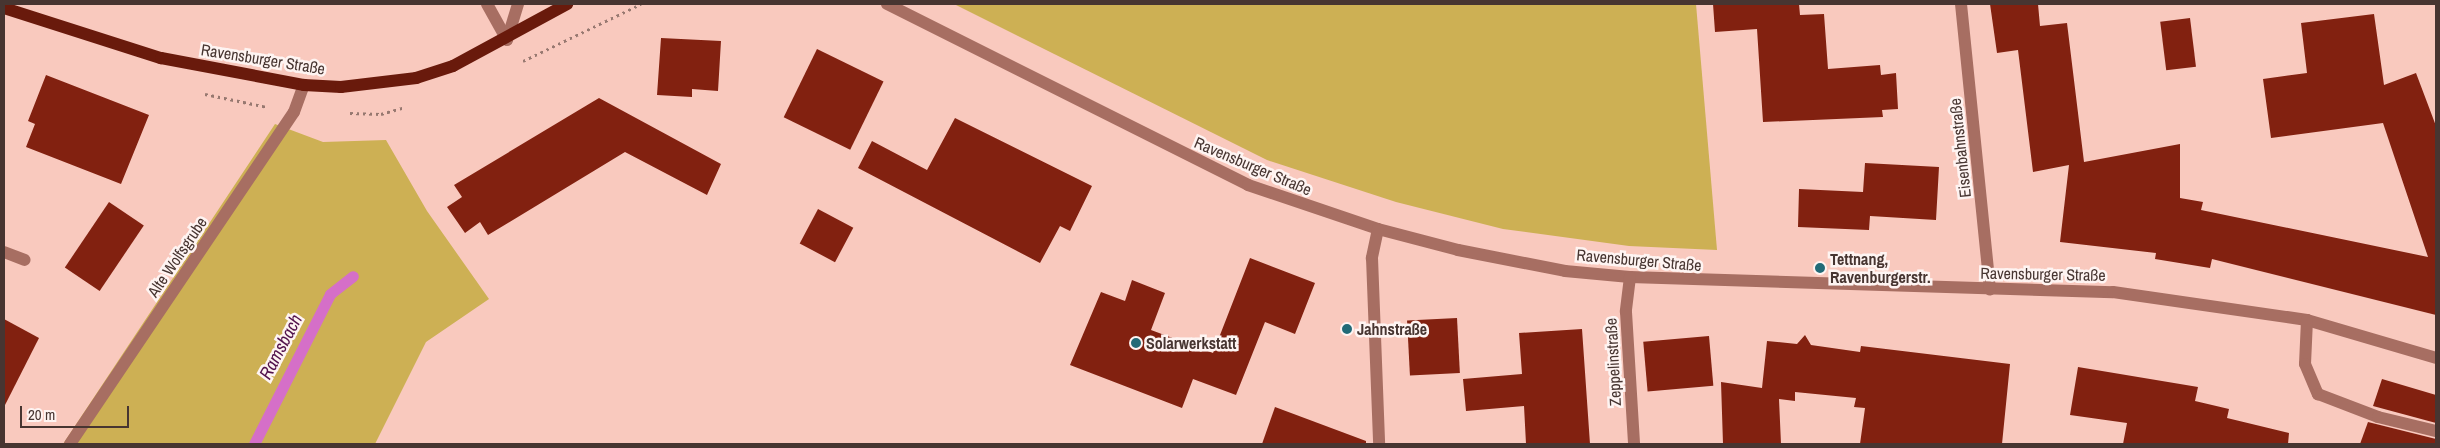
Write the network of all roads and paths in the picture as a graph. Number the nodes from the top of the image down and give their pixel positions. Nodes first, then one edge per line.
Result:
1 (486, 4) edge
2 (518, 4) edge
3 (567, 4) edge
4 (887, 4) edge
5 (1961, 4) edge
6 (4, 8) edge
7 (507, 40) junction
8 (304, 85) junction
9 (1378, 229) junction
10 (4, 252) edge
11 (25, 260) dead end
12 (1630, 277) junction
13 (1990, 290) junction
14 (2307, 320) junction
15 (2436, 358) edge
16 (2436, 431) edge
17 (70, 444) edge
18 (1379, 444) edge
19 (1634, 444) edge

1 - 7 street
2 - 7 street
3 - 7 main road, Ravensburger Straße
4 - 9 street, Ravensburger Straße
5 - 13 street, Eisenbahnstraße
6 - 8 main road, Ravensburger Straße
7 - 8 main road, Ravensburger Straße
8 - 17 street, Alte Wolfsgrube
9 - 12 street, Ravensburger Straße
9 - 18 street
10 - 11 street
12 - 13 street, Ravensburger Straße
12 - 19 street, Zeppelinstraße
13 - 14 street, Ravensburger Straße
14 - 15 street, Ravensburger Straße
14 - 16 street

